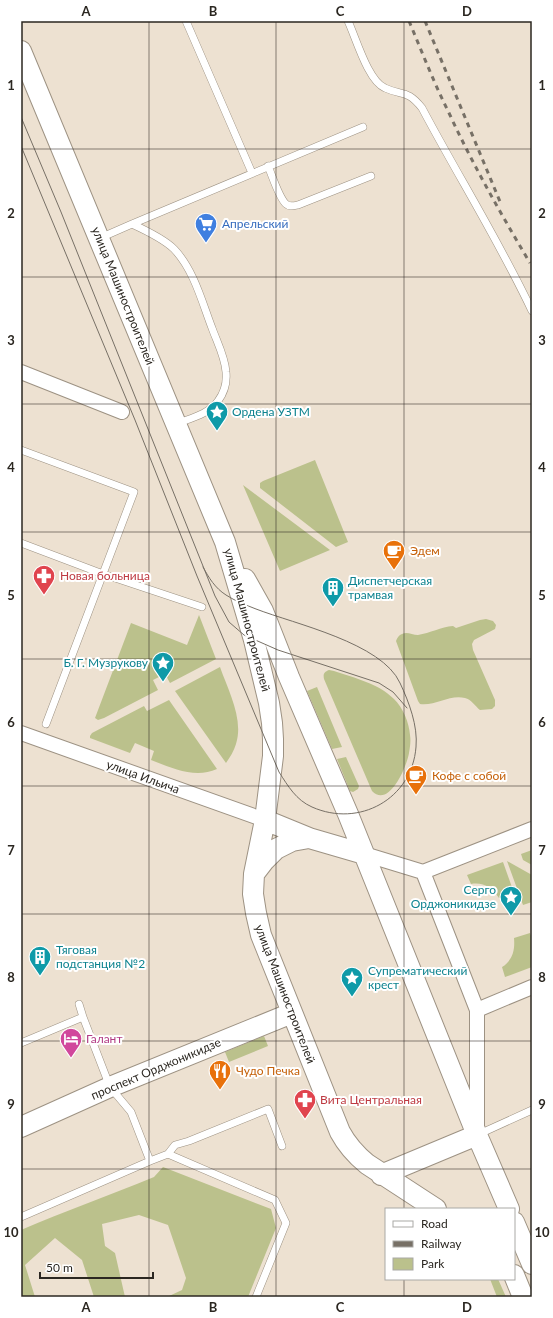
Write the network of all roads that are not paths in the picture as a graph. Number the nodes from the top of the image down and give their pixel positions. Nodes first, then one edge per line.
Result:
1 (186, 21) edge
2 (348, 21) edge
3 (21, 51) edge
4 (363, 127) dead end
5 (268, 166) junction
6 (252, 173) junction
7 (371, 176) dead end
8 (132, 224) junction
9 (99, 238) junction
10 (532, 311) edge
11 (21, 372) edge
12 (122, 412) dead end
13 (176, 424) junction
14 (21, 450) edge
15 (225, 542) junction
16 (21, 543) edge
17 (103, 574) junction
18 (202, 607) dead end
19 (46, 724) dead end
20 (21, 733) edge
21 (265, 820) junction
22 (532, 829) edge
23 (309, 838) junction
24 (364, 854) junction
25 (423, 872) junction
26 (254, 874) junction
27 (532, 988) edge
28 (79, 1004) dead end
29 (477, 1010) junction
30 (292, 1013) junction
31 (83, 1017) junction
32 (21, 1043) edge
33 (110, 1087) junction
34 (532, 1110) edge
35 (21, 1127) edge
36 (477, 1135) junction
37 (282, 1146) dead end
38 (168, 1154) junction
39 (150, 1161) junction
40 (381, 1175) junction
41 (434, 1208) edge
42 (508, 1208) edge
43 (21, 1217) edge
44 (515, 1224) edge
45 (532, 1264) edge
46 (515, 1277) edge
47 (256, 1297) edge
48 (524, 1297) edge

1 - 6 lane
2 - 10 lane
3 - 9 main road, улица Машиностроителей
4 - 5 lane
5 - 6 lane
5 - 7 lane
6 - 8 lane
8 - 9 lane
8 - 13 lane
9 - 13 main road, улица Машиностроителей
11 - 12 street
13 - 15 main road, улица Машиностроителей
14 - 17 lane
15 - 21 main road, улица Машиностроителей
15 - 24 main road, улица Машиностроителей
16 - 17 lane
17 - 18 lane
17 - 19 lane
20 - 21 street, улица Ильича
21 - 23 main road
21 - 26 main road, улица Машиностроителей
22 - 25 street
23 - 24 main road
23 - 26 main road
24 - 25 street
24 - 36 main road, улица Машиностроителей
25 - 29 street
26 - 30 main road, улица Машиностроителей
27 - 29 street
28 - 31 lane
29 - 36 street
30 - 33 main road, проспект Орджоникидзе
30 - 40 main road, улица Машиностроителей
31 - 32 lane
31 - 33 lane
33 - 35 main road, проспект Орджоникидзе
33 - 39 lane
34 - 36 lane
36 - 40 main road
36 - 42 main road, улица Машиностроителей
37 - 38 lane
38 - 39 lane
38 - 47 lane
39 - 43 lane
40 - 41 main road, улица Машиностроителей
44 - 45 main road
46 - 48 main road

